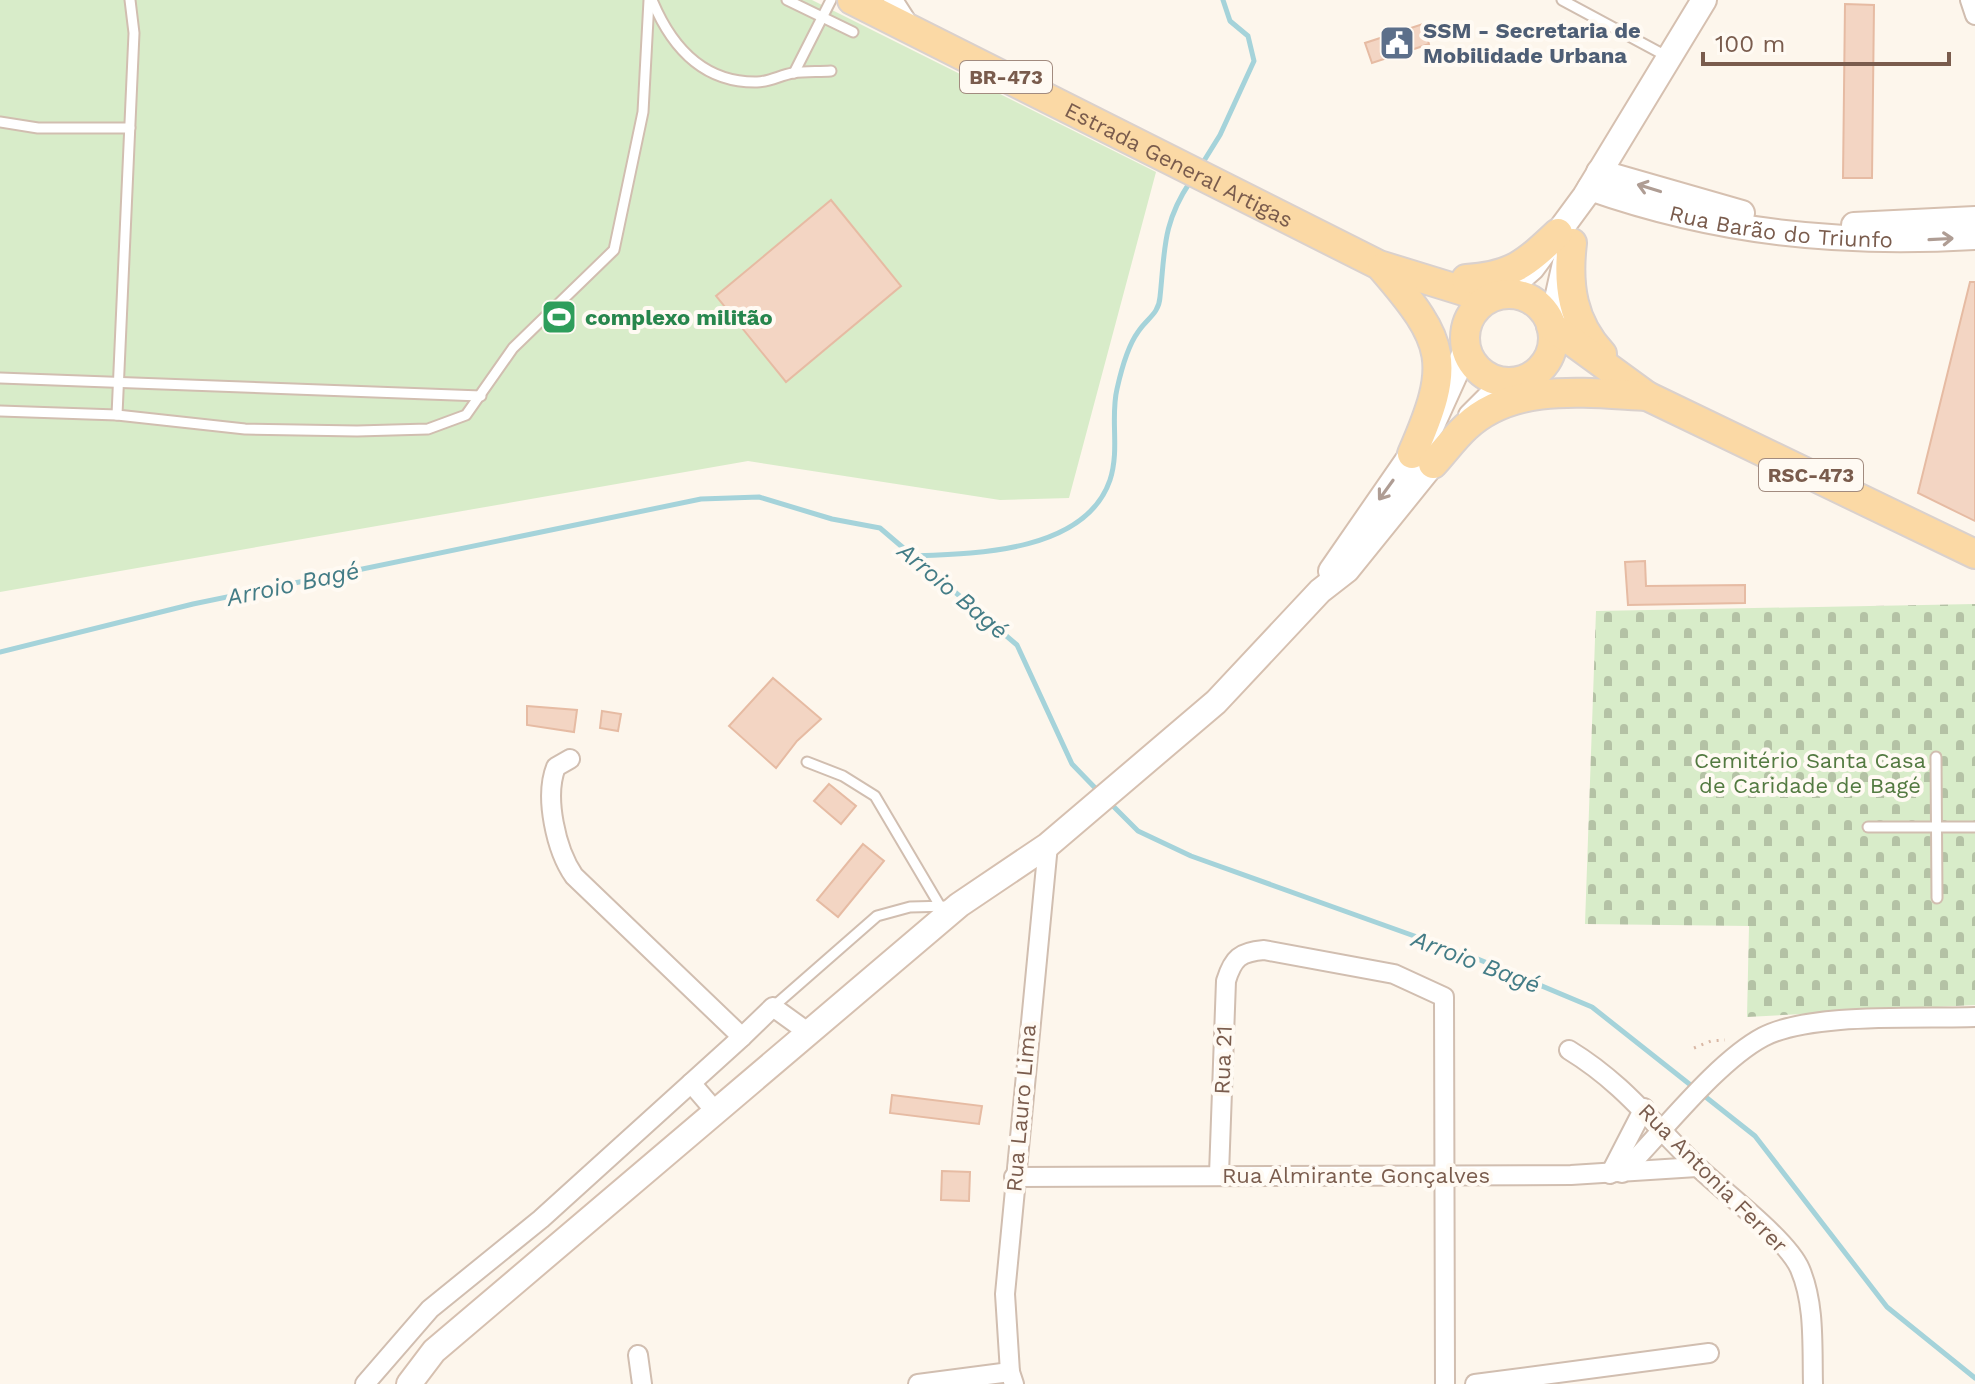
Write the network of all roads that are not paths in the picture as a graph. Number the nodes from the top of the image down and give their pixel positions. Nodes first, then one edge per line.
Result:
1 (130, 0) edge
2 (650, 0) edge
3 (787, 0) edge
4 (831, 0) edge
5 (852, 0) edge
6 (893, 0) edge
7 (1562, 0) edge
8 (1704, 0) edge
9 (1970, 0) edge
10 (1975, 15) edge
11 (823, 17) junction
12 (912, 31) junction
13 (853, 32) dead end
14 (1668, 57) junction
15 (831, 71) dead end
16 (794, 73) junction
17 (0, 122) edge
18 (130, 128) junction
19 (1592, 185) junction
20 (1975, 219) edge
21 (1858, 233) junction
22 (1975, 237) edge
23 (1565, 238) junction
24 (1379, 265) junction
25 (1502, 294) junction
26 (1551, 326) junction
27 (1466, 350) junction
28 (0, 378) edge
29 (116, 382) junction
30 (1511, 382) junction
31 (481, 396) junction
32 (1647, 396) junction
33 (0, 411) edge
34 (117, 415) junction
35 (1422, 459) junction
36 (1975, 554) edge
37 (1936, 757) dead end
38 (570, 759) dead end
39 (807, 762) dead end
40 (1868, 827) dead end
41 (1936, 827) junction
42 (1975, 827) edge
43 (1056, 838) junction
44 (1937, 898) dead end
45 (950, 906) junction
46 (773, 1007) junction
47 (1975, 1017) edge
48 (809, 1033) junction
49 (742, 1037) junction
50 (1569, 1050) dead end
51 (691, 1083) junction
52 (1644, 1108) junction
53 (716, 1112) junction
54 (1664, 1131) junction
55 (601, 1164) junction
56 (1697, 1167) junction
57 (1219, 1174) junction
58 (1616, 1174) junction
59 (1442, 1176) junction
60 (1014, 1177) junction
61 (620, 1194) junction
62 (501, 1251) junction
63 (521, 1277) junction
64 (1709, 1353) dead end
65 (638, 1355) dead end
66 (1012, 1378) edge
67 (365, 1384) edge
68 (409, 1384) edge
69 (642, 1384) edge
70 (918, 1384) edge
71 (1445, 1384) edge
72 (1475, 1384) edge
73 (1813, 1384) edge

1 - 18 lane
2 - 16 lane
2 - 31 lane
3 - 11 lane
4 - 11 lane
5 - 12 main road, Estrada General Artigas / BR-473
6 - 12 street
7 - 14 lane
8 - 14 main road
9 - 10 street
11 - 13 lane
11 - 16 lane
12 - 24 main road, Estrada General Artigas / BR-473
14 - 19 main road
15 - 16 lane
17 - 18 lane
18 - 29 lane
19 - 21 main road, Rua Barão do Triunfo
19 - 23 main road
20 - 21 main road, Rua Barão do Triunfo
21 -> 22 main road, Rua Barão do Triunfo
23 - 24 main road
23 - 25 main road
23 - 26 main road
23 - 32 main road
24 - 25 main road
24 - 27 main road
24 - 35 main road
25 - 26 main road
25 - 27 main road
26 - 30 main road
26 - 32 main road, RSC-473
27 - 30 main road
27 - 35 main road
28 - 29 lane
29 - 31 lane
29 - 34 lane
30 - 32 main road, RSC-473
30 - 35 main road
31 - 34 lane
32 - 35 main road
32 - 36 main road, RSC-473
33 - 34 lane
35 - 43 main road
37 - 41 lane
38 - 49 street
39 - 45 lane
40 - 41 lane
41 - 42 lane
41 - 44 lane
43 - 45 main road
43 - 60 street, Rua Lauro Lima
45 - 46 lane
45 - 48 main road
46 - 48 street
46 - 49 street
47 - 54 street
48 - 53 main road
49 - 51 street
50 - 52 street, Rua Antonia Ferrer
51 - 53 street
51 - 55 street
52 - 54 street, Rua Antonia Ferrer
52 - 58 street
53 - 61 main road
54 - 56 street, Rua Antonia Ferrer
54 - 58 street
55 - 61 street
55 - 62 street
56 - 58 street, Rua Almirante Gonçalves
56 - 73 street, Rua Antonia Ferrer
57 - 59 street, Rua Almirante Gonçalves
57 - 59 street, Rua 21
57 - 60 street, Rua Almirante Gonçalves
58 - 59 street, Rua Almirante Gonçalves
59 - 71 street
60 - 66 street, Rua Lauro Lima
61 - 63 main road
62 - 63 street
62 - 67 street
63 - 68 main road
64 - 72 street
65 - 69 street
66 - 70 street

